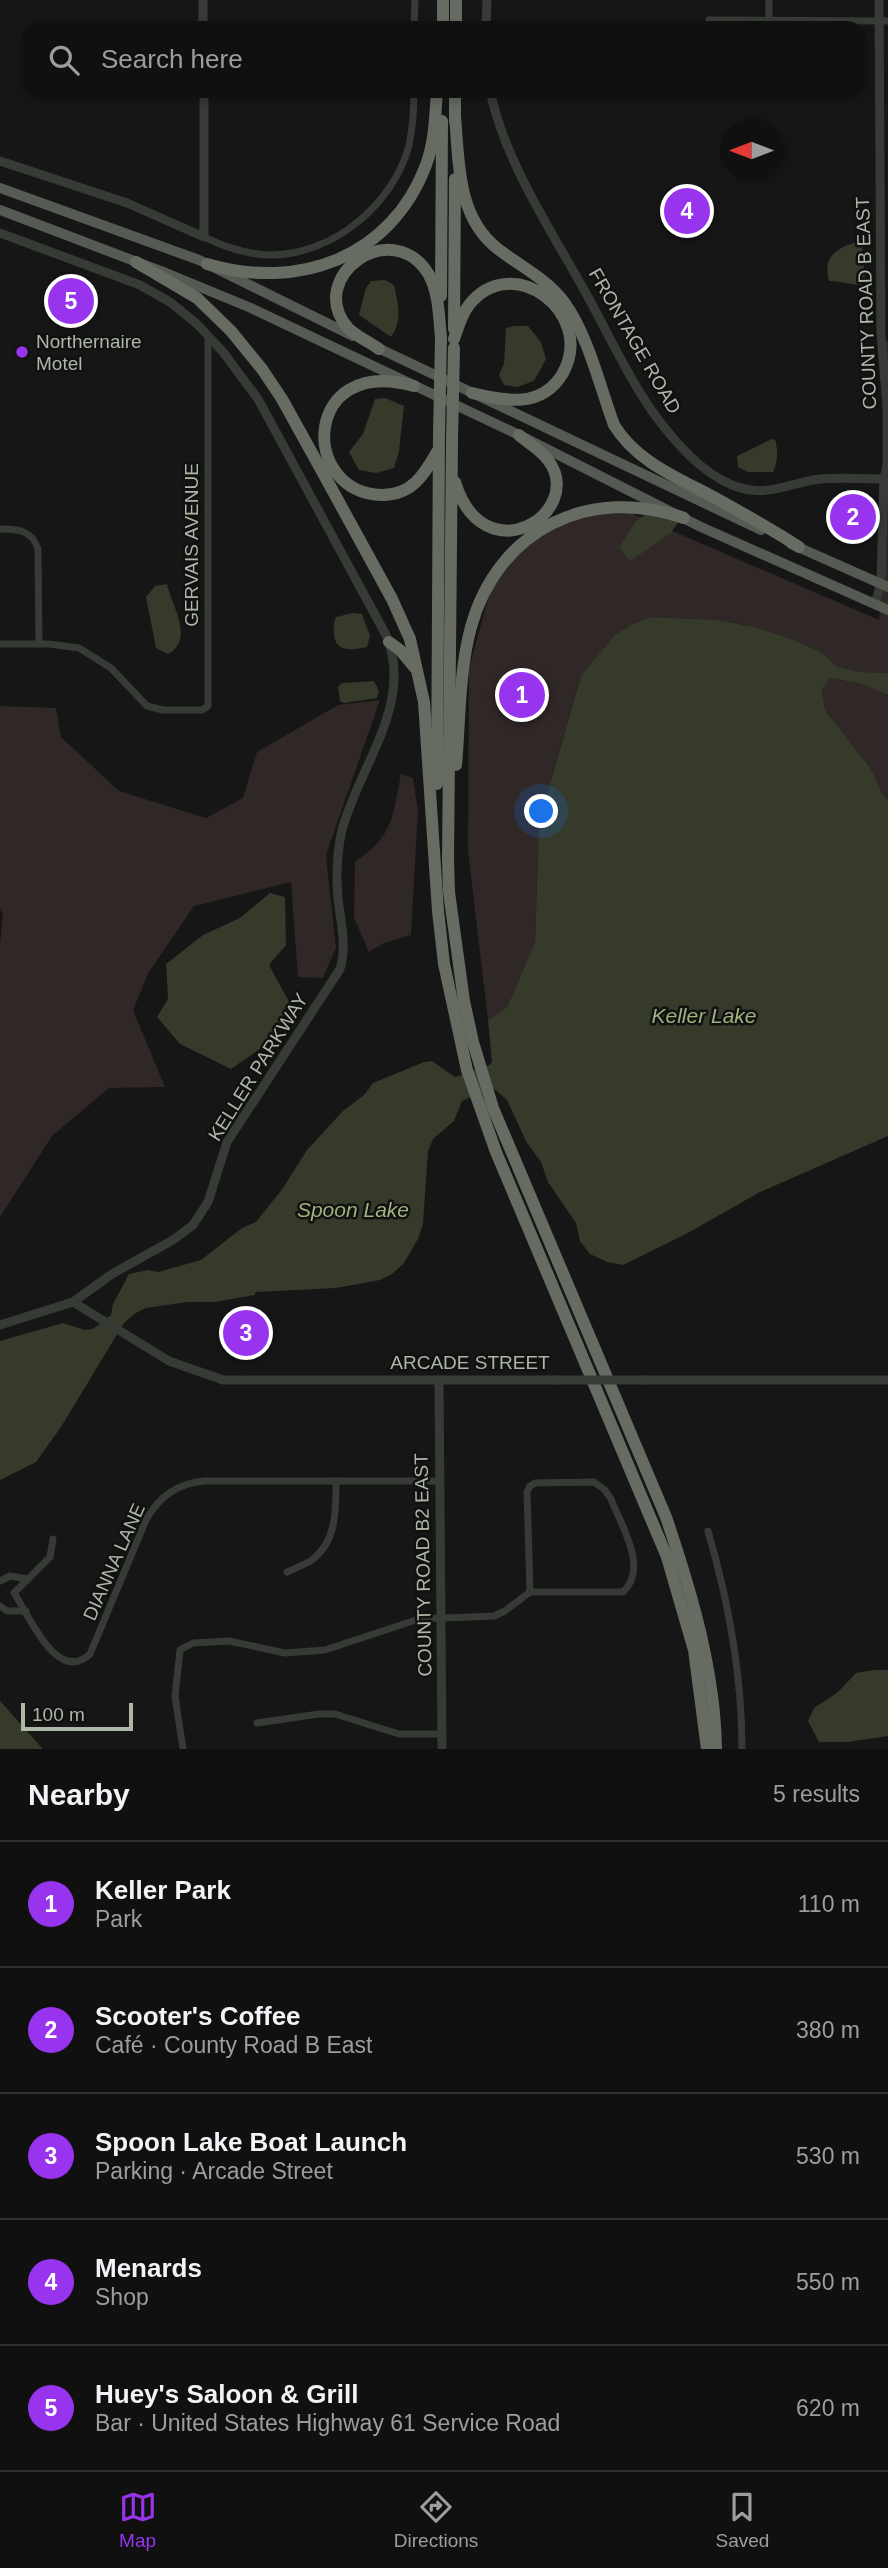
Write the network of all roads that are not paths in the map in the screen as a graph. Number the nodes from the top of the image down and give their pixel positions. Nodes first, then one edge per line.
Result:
1 (203, 0) edge
2 (415, 0) edge
3 (456, 0) edge
4 (487, 0) edge
5 (769, 0) edge
6 (879, 0) edge
7 (709, 20) dead end
8 (769, 20) junction
9 (203, 21) edge
10 (414, 21) edge
11 (456, 21) edge
12 (486, 21) edge
13 (883, 21) edge
14 (204, 98) edge
15 (414, 98) edge
16 (436, 98) edge
17 (443, 98) edge
18 (455, 98) edge
19 (492, 98) edge
20 (455, 116) junction
21 (0, 161) edge
22 (0, 188) edge
23 (0, 210) edge
24 (0, 233) edge
25 (204, 237) junction
26 (136, 262) junction
27 (207, 264) junction
28 (884, 294) edge
29 (208, 337) junction
30 (449, 342) junction
31 (379, 349) junction
32 (414, 386) junction
33 (472, 393) junction
34 (519, 435) junction
35 (439, 448) junction
36 (452, 466) junction
37 (884, 479) junction
38 (684, 518) junction
39 (0, 529) edge
40 (799, 547) junction
41 (884, 585) edge
42 (875, 604) junction
43 (888, 610) edge
44 (389, 642) junction
45 (39, 643) junction
46 (0, 644) edge
47 (421, 678) junction
48 (448, 859) junction
49 (438, 911) junction
50 (469, 1053) junction
51 (487, 1110) junction
52 (73, 1302) junction
53 (0, 1325) edge
54 (439, 1380) junction
55 (888, 1380) edge
56 (336, 1481) junction
57 (439, 1481) junction
58 (708, 1531) dead end
59 (53, 1539) dead end
60 (286, 1572) dead end
61 (27, 1579) junction
62 (0, 1581) edge
63 (530, 1592) junction
64 (0, 1606) edge
65 (26, 1611) junction
66 (442, 1617) junction
67 (257, 1723) dead end
68 (442, 1734) junction
69 (183, 1749) edge
70 (442, 1749) edge
71 (707, 1749) edge
72 (716, 1749) edge
73 (742, 1749) edge

1 - 9 street
2 - 10 street
3 - 11 highway
4 - 12 street
5 - 8 street
6 - 13 street, COUNTY ROAD B EAST
7 - 8 street
8 - 13 street
13 - 28 street, COUNTY ROAD B EAST
14 - 25 street
15 - 25 street
16 - 27 highway
17 - 30 highway
18 - 20 highway
19 - 37 street, FRONTAGE ROAD
20 - 30 highway
20 - 40 highway
21 - 25 street
22 - 27 main road
23 - 26 main road
24 - 29 street, KELLER PARKWAY
26 - 32 main road
26 - 47 highway
27 - 31 main road
28 - 37 street, COUNTY ROAD B EAST
29 - 44 street, KELLER PARKWAY
29 - 45 street, GERVAIS AVENUE
30 - 31 highway
30 - 33 highway
30 - 35 highway, bridge
30 - 36 highway, bridge
31 - 33 main road
32 - 34 main road
32 - 35 highway
33 - 40 main road
34 - 36 highway
34 - 38 main road
35 - 49 highway
36 - 48 highway
37 - 41 street, COUNTY ROAD B EAST
38 - 42 main road
38 - 48 highway
39 - 45 street
40 - 41 main road
41 - 42 street, COUNTY ROAD B EAST
42 - 43 main road
44 - 47 highway
44 - 52 street, KELLER PARKWAY
45 - 46 street
47 - 49 highway
48 - 50 highway
49 - 50 highway
50 - 51 highway
51 - 71 highway
51 - 72 highway
52 - 53 street, KELLER PARKWAY
52 - 54 street, ARCADE STREET
54 - 55 street, ARCADE STREET, bridge
54 - 57 street, COUNTY ROAD B2 EAST
56 - 57 street, DIANNA LANE
56 - 60 street
56 - 65 street, DIANNA LANE
57 - 66 street, COUNTY ROAD B2 EAST
58 - 73 street
59 - 61 street
61 - 62 street
61 - 65 street, DIANNA LANE
63 - 63 street
63 - 66 street
64 - 65 street
66 - 68 street, COUNTY ROAD B2 EAST
66 - 69 street
67 - 68 street
68 - 70 street, COUNTY ROAD B2 EAST

